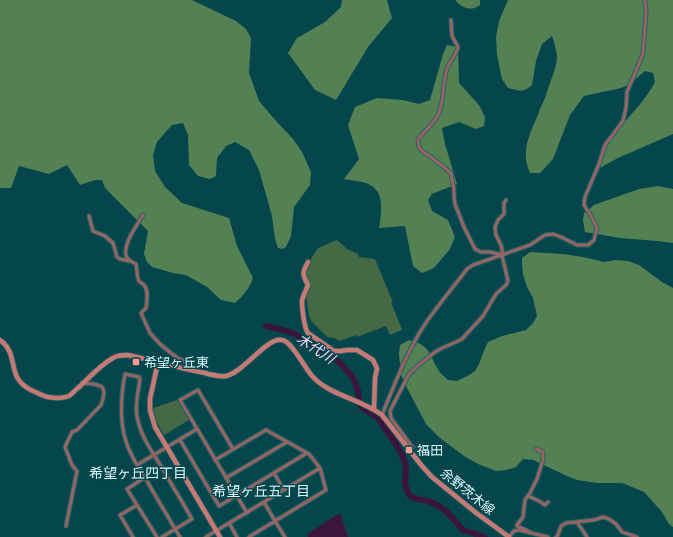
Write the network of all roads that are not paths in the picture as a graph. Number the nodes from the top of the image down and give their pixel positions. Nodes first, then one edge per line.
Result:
1 (645, 0) edge
2 (451, 20) dead end
3 (506, 200) dead end
4 (144, 215) dead end
5 (89, 216) dead end
6 (502, 255) junction
7 (132, 262) junction
8 (308, 262) dead end
9 (0, 340) edge
10 (158, 362) junction
11 (193, 371) junction
12 (82, 383) junction
13 (374, 409) junction
14 (382, 415) junction
15 (197, 429) junction
16 (180, 440) junction
17 (287, 442) junction
18 (167, 447) junction
19 (413, 447) dead end
20 (536, 449) dead end
21 (233, 450) junction
22 (307, 453) junction
23 (154, 455) junction
24 (215, 460) junction
25 (137, 465) junction
26 (320, 468) junction
27 (274, 473) junction
28 (144, 478) junction
29 (226, 478) junction
30 (284, 490) junction
31 (236, 495) junction
32 (528, 496) junction
33 (264, 502) junction
34 (548, 502) dead end
35 (137, 504) junction
36 (247, 513) junction
37 (275, 521) junction
38 (577, 522) junction
39 (229, 523) junction
40 (66, 526) dead end
41 (175, 529) junction
42 (216, 531) junction
43 (530, 532) junction
44 (133, 537) edge
45 (156, 537) edge
46 (162, 537) edge
47 (180, 537) edge
48 (206, 537) edge
49 (220, 537) edge
50 (237, 537) edge
51 (249, 537) edge
52 (285, 537) edge
53 (509, 537) edge
54 (548, 537) edge
55 (556, 537) edge
56 (587, 537) edge
57 (637, 537) edge

1 - 6 street
2 - 6 street
3 - 6 street
4 - 7 street
5 - 7 street
6 - 14 street
6 - 19 street
7 - 11 street
8 - 13 main road
9 - 12 main road, 余野茨木線
10 - 11 main road, 余野茨木線
10 - 12 main road, 余野茨木線
10 - 18 main road
11 - 13 main road, 余野茨木線
12 - 40 street
13 - 14 main road, 余野茨木線
14 - 53 main road, 余野茨木線
15 - 16 street
15 - 21 street
15 - 24 street
16 - 18 street
16 - 31 street
17 - 21 street
17 - 22 street
17 - 29 street
18 - 23 street
18 - 42 main road
20 - 32 street
21 - 24 street
22 - 26 street
22 - 27 street
23 - 25 street
23 - 25 street
23 - 41 street
24 - 29 street
25 - 28 street
26 - 30 street
26 - 37 street
27 - 30 street
27 - 31 street
28 - 35 street
28 - 41 street
29 - 31 street
30 - 33 street
31 - 36 street
32 - 34 street
32 - 43 street
33 - 36 street
33 - 37 street
35 - 44 street
35 - 45 street
36 - 39 street
37 - 51 street
37 - 52 street
38 - 55 street
38 - 56 street
38 - 57 street
39 - 42 street
39 - 50 street
41 - 46 street
41 - 47 street
42 - 48 street
42 - 49 main road
43 - 53 street
43 - 54 street

